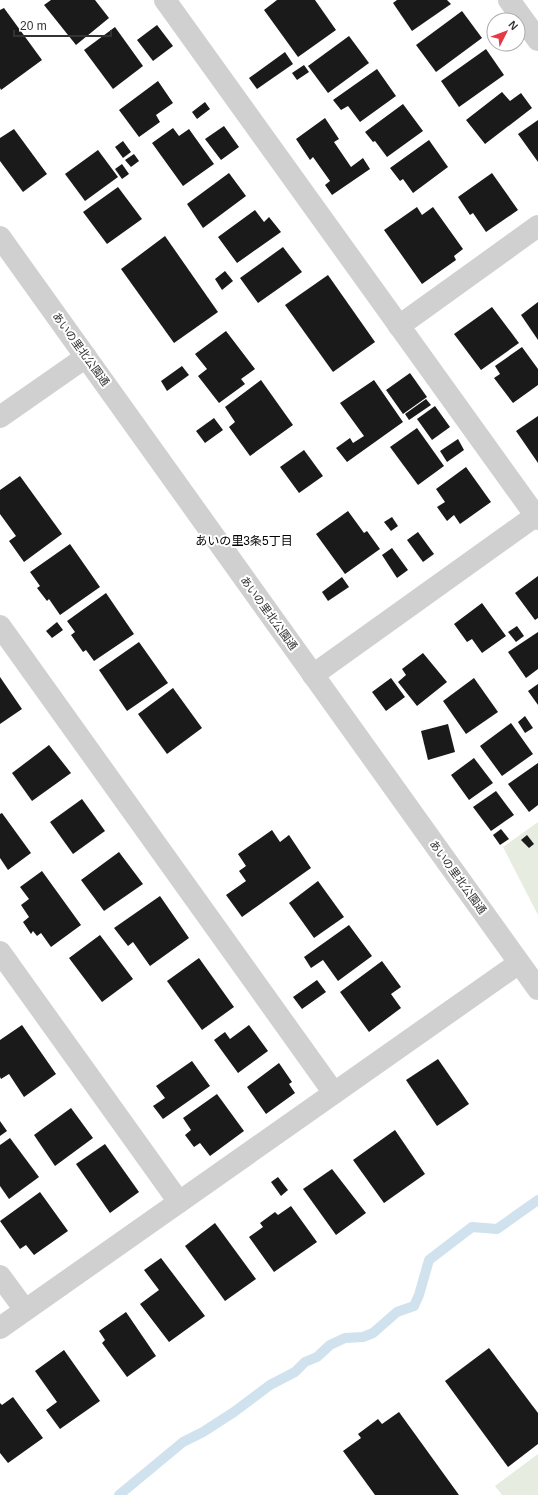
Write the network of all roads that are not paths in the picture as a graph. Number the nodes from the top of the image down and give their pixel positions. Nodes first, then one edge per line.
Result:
1 (165, 0) edge
2 (509, 0) edge
3 (538, 40) edge
4 (538, 226) edge
5 (0, 237) edge
6 (399, 326) junction
7 (86, 357) junction
8 (0, 417) edge
9 (537, 516) edge
10 (0, 626) edge
11 (313, 674) junction
12 (0, 952) edge
13 (519, 963) junction
14 (538, 989) edge
15 (334, 1093) junction
16 (179, 1202) junction
17 (0, 1276) edge
18 (25, 1310) junction
19 (0, 1328) edge

1 - 6 street
2 - 3 street
4 - 6 street
5 - 7 street, あいの里北公園通
6 - 9 street
7 - 8 street
7 - 11 street, あいの里北公園通
9 - 11 street
10 - 15 street
11 - 13 street, あいの里北公園通
12 - 16 street
13 - 14 street, あいの里北公園通
13 - 15 street
15 - 16 street
16 - 18 street
17 - 18 street
18 - 19 street

